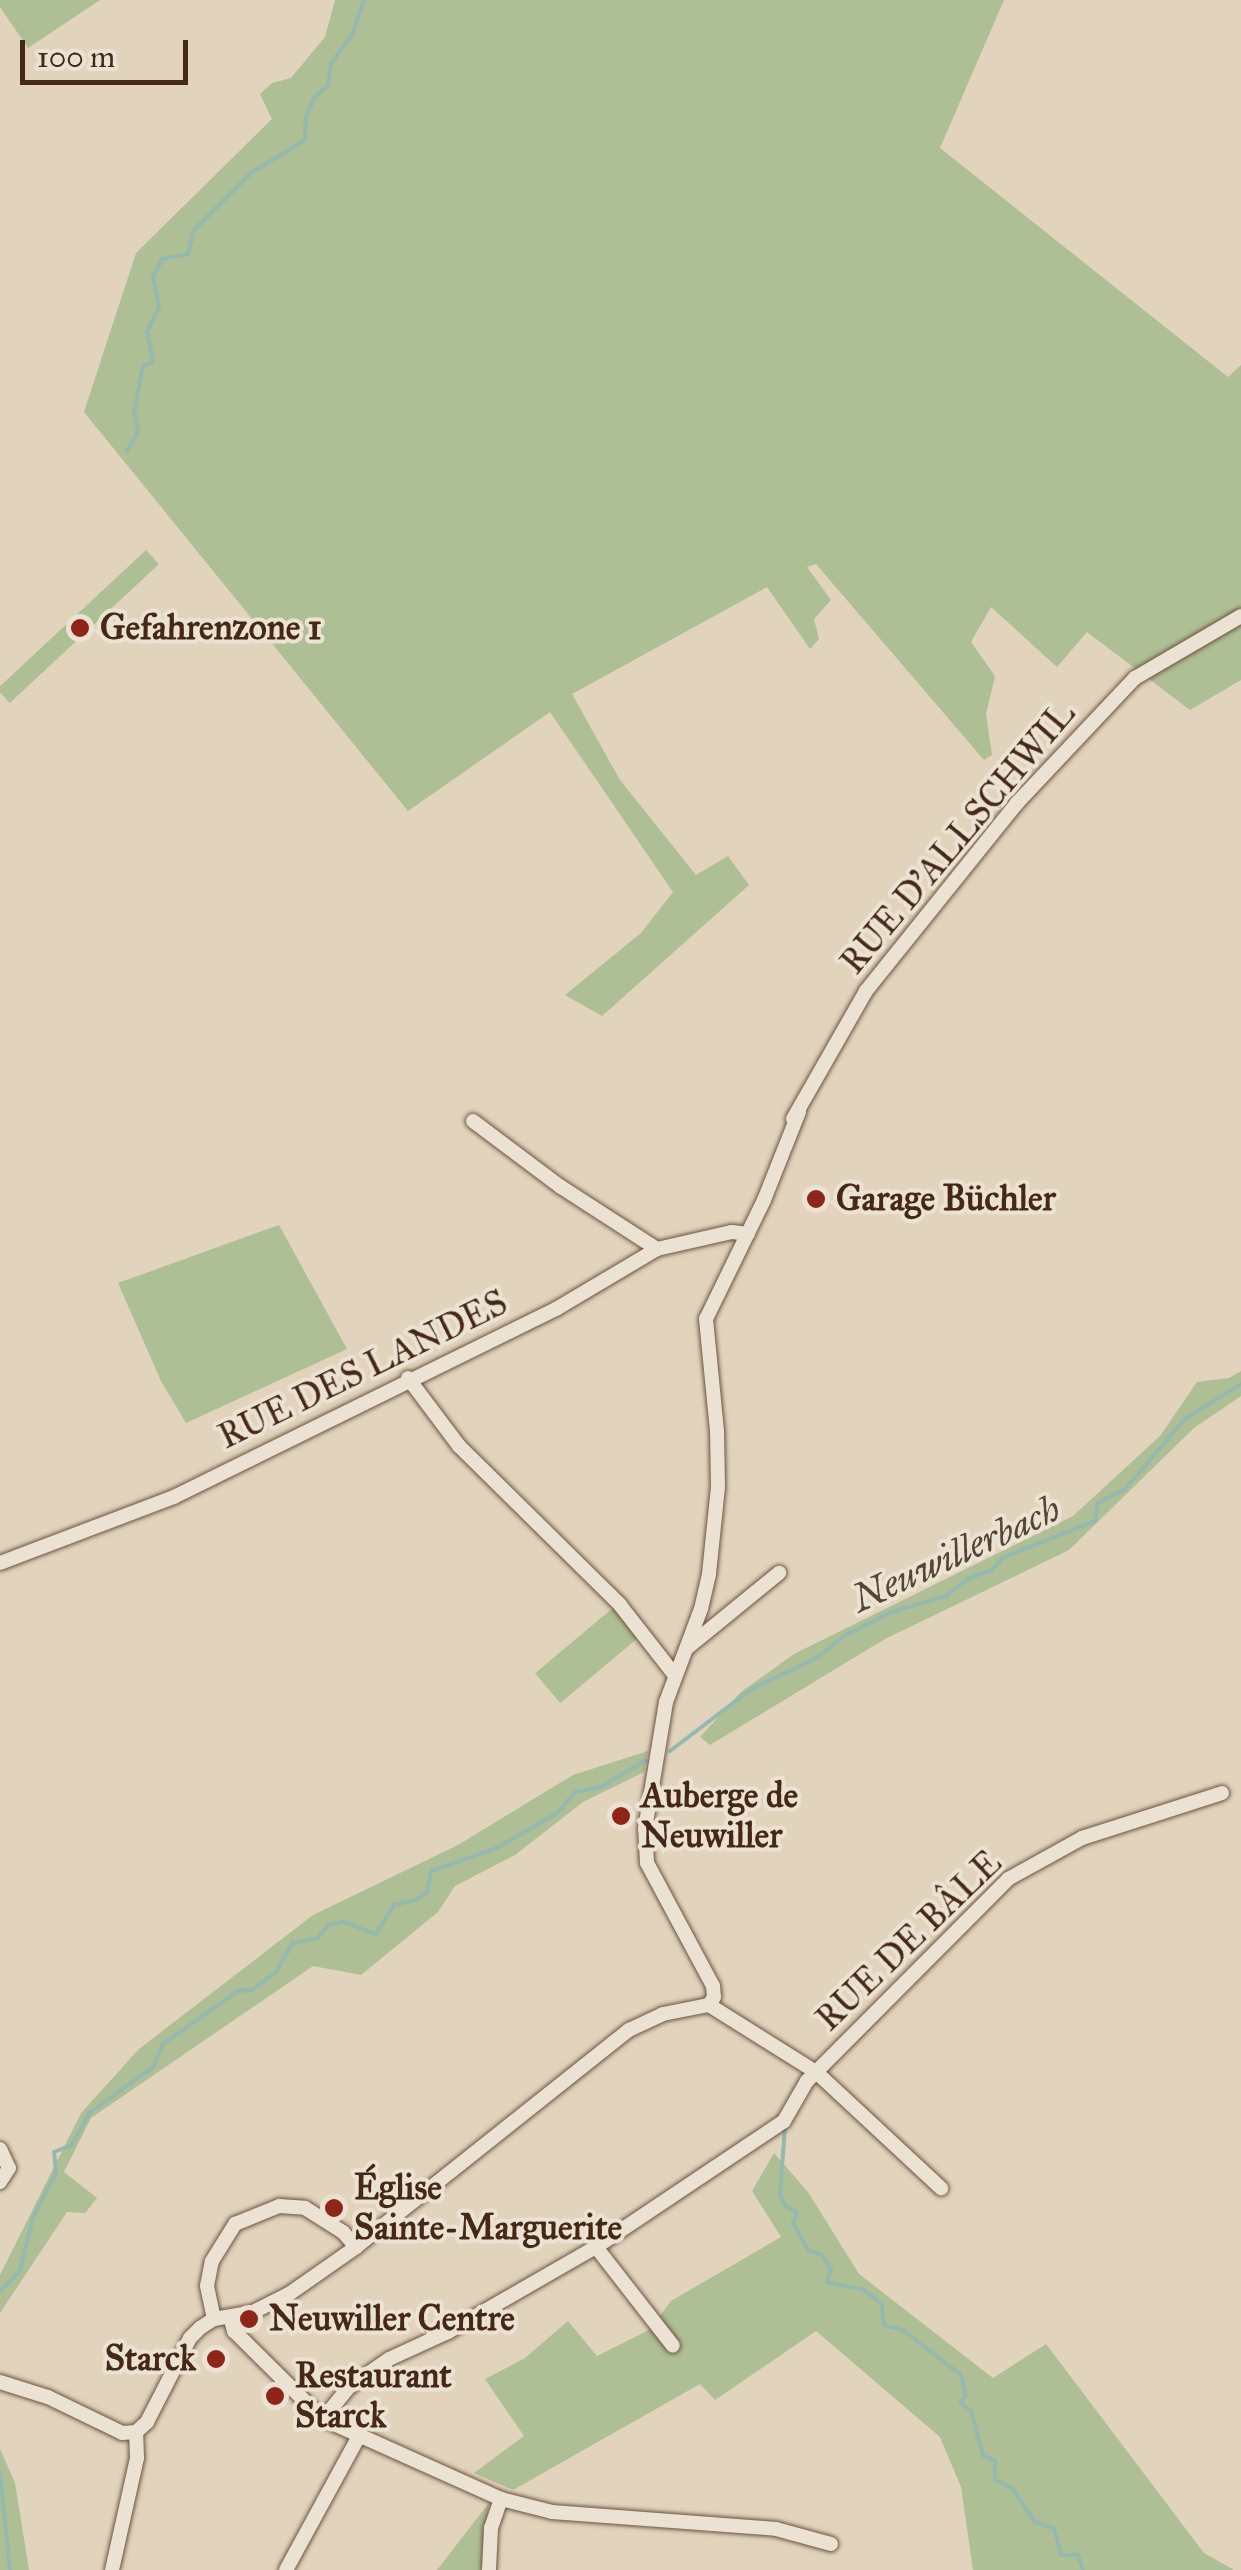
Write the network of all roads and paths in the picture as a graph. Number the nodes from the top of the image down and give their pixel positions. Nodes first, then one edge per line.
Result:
1 (1241, 616) edge
2 (474, 1122) dead end
3 (748, 1234) junction
4 (657, 1249) junction
5 (408, 1378) junction
6 (0, 1562) edge
7 (779, 1573) dead end
8 (686, 1648) junction
9 (674, 1674) junction
10 (1222, 1793) dead end
11 (709, 2004) junction
12 (816, 2072) junction
13 (0, 2150) edge
14 (0, 2182) edge
15 (941, 2188) dead end
16 (356, 2247) junction
17 (596, 2247) junction
18 (222, 2318) junction
19 (673, 2346) dead end
20 (0, 2382) edge
21 (323, 2419) junction
22 (136, 2432) junction
23 (358, 2438) junction
24 (501, 2499) junction
25 (830, 2544) dead end
26 (112, 2570) edge
27 (286, 2570) edge
28 (489, 2570) edge

1 - 3 street, RUE D'ALLSCHWIL
2 - 4 street
3 - 4 street, RUE DES LANDES
3 - 8 street, RUE D'ALLSCHWIL
4 - 5 street, RUE DES LANDES
5 - 6 street, RUE DES LANDES
5 - 9 street
7 - 8 street
8 - 9 street, RUE D'ALLSCHWIL
9 - 11 street, RUE D'ALLSCHWIL
10 - 12 street, RUE DE BÂLE
11 - 12 street, RUE DE BÂLE
11 - 16 street
12 - 15 street
12 - 17 street
13 - 14 street
16 - 18 street
16 - 18 street
17 - 19 street
17 - 21 street
18 - 21 street
18 - 22 street
20 - 22 street
21 - 23 street
22 - 26 street
23 - 24 street
23 - 27 street
24 - 25 street
24 - 28 street

